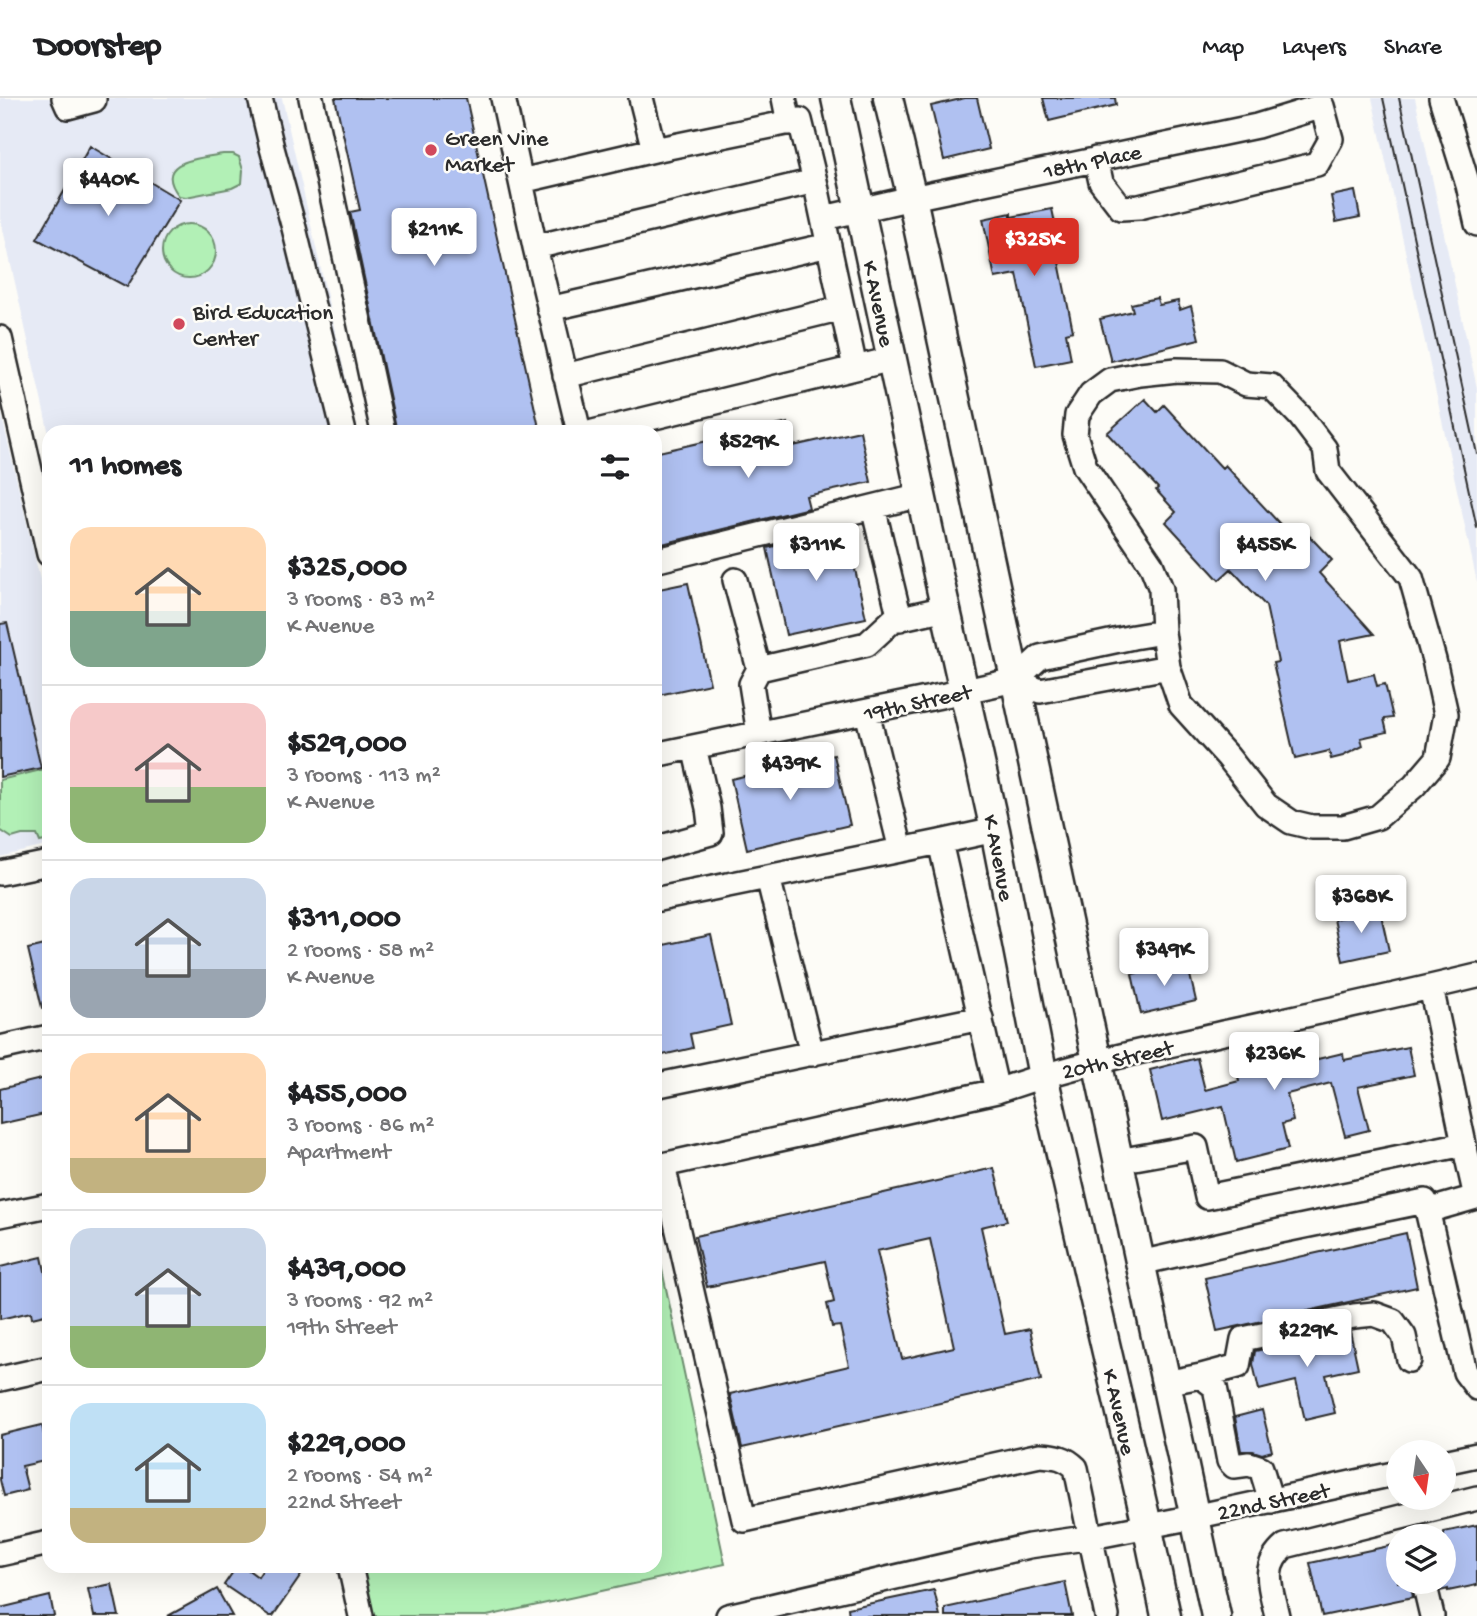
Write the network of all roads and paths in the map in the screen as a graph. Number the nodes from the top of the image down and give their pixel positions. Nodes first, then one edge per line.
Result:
1 (64, 98) edge
2 (94, 98) edge
3 (260, 98) edge
4 (311, 98) edge
5 (503, 98) edge
6 (641, 98) edge
7 (784, 98) edge
8 (836, 98) edge
9 (888, 98) edge
10 (1441, 98) edge
11 (789, 122) junction
12 (654, 150) junction
13 (1096, 159) junction
14 (521, 181) junction
15 (815, 181) junction
16 (1472, 184) edge
17 (912, 198) junction
18 (860, 210) junction
19 (824, 218) junction
20 (1477, 224) edge
21 (829, 245) junction
22 (535, 247) junction
23 (842, 308) junction
24 (549, 309) junction
25 (0, 338) edge
26 (892, 359) junction
27 (855, 368) junction
28 (565, 376) junction
29 (342, 425) edge
30 (381, 425) edge
31 (577, 425) edge
32 (622, 425) edge
33 (921, 495) junction
34 (873, 507) junction
35 (42, 523) edge
36 (662, 559) edge
37 (736, 580) dead end
38 (946, 608) junction
39 (900, 618) junction
40 (1163, 632) junction
41 (1168, 667) junction
42 (759, 669) junction
43 (1015, 680) junction
44 (965, 691) junction
45 (867, 712) junction
46 (759, 734) junction
47 (694, 747) junction
48 (662, 753) edge
49 (995, 830) junction
50 (940, 842) junction
51 (662, 847) edge
52 (901, 850) junction
53 (42, 864) edge
54 (0, 873) edge
55 (768, 877) junction
56 (662, 898) edge
57 (1477, 976) edge
58 (1431, 987) junction
59 (982, 1018) junction
60 (42, 1039) edge
61 (0, 1048) edge
62 (811, 1054) junction
63 (1097, 1063) junction
64 (1043, 1076) junction
65 (662, 1084) edge
66 (997, 1091) junction
67 (1464, 1144) junction
68 (1118, 1161) junction
69 (42, 1206) edge
70 (1427, 1210) junction
71 (0, 1215) edge
72 (1140, 1263) junction
73 (1409, 1360) dead end
74 (42, 1370) edge
75 (1201, 1376) junction
76 (0, 1379) edge
77 (1165, 1383) junction
78 (1477, 1388) edge
79 (1477, 1455) edge
80 (1456, 1459) edge
81 (1386, 1476) edge
82 (1477, 1498) edge
83 (1270, 1501) junction
84 (1194, 1517) junction
85 (1416, 1524) edge
86 (1147, 1525) junction
87 (1386, 1530) edge
88 (1092, 1537) junction
89 (42, 1545) edge
90 (0, 1554) edge
91 (352, 1573) edge
92 (1427, 1594) edge
93 (361, 1616) edge
94 (728, 1616) edge
95 (1107, 1616) edge
96 (1166, 1616) edge
97 (1216, 1616) edge
98 (1277, 1616) edge
99 (1432, 1616) edge

1 - 2 street
3 - 29 street
4 - 30 street
5 - 14 street
6 - 12 street
7 - 11 street
8 - 18 main road, K Avenue
9 - 17 main road
10 - 16 street
11 - 12 street
11 - 15 street
12 - 14 street
13 - 13 street, 18th Place
13 - 17 street, 18th Place
14 - 22 street
15 - 19 street
15 - 22 street
16 - 20 street
17 - 18 street, 18th Place
17 - 43 main road
18 - 19 street, 18th Place
18 - 26 main road, K Avenue
19 - 21 street
21 - 23 street
21 - 24 street
22 - 24 street
23 - 27 street
23 - 28 street
24 - 28 street
25 - 35 street
26 - 27 street
26 - 33 main road, K Avenue
27 - 32 street
28 - 31 street
33 - 34 street
33 - 38 main road, K Avenue
34 - 36 street
34 - 39 street
37 - 42 street
38 - 39 street
38 - 44 main road, K Avenue
39 - 42 street
40 - 41 street
40 - 41 street
40 - 43 street
41 - 43 street
42 - 46 street
43 - 44 street, 19th Street
43 - 63 main road
44 - 45 street, 19th Street
44 - 49 main road, K Avenue
45 - 46 street, 19th Street
45 - 52 street
46 - 47 street, 19th Street
47 - 48 street, 19th Street
47 - 51 street
49 - 50 street
49 - 64 main road, K Avenue
50 - 52 street
50 - 59 street
52 - 55 street
53 - 54 street
55 - 56 street
55 - 62 street
57 - 58 street, 20th Street
58 - 63 street, 20th Street
58 - 67 street
59 - 62 street
59 - 66 street
60 - 61 street
62 - 65 street
63 - 64 street, 20th Street
63 - 68 main road
64 - 66 street, 20th Street
64 - 86 main road, K Avenue
66 - 88 street, 20th Street
67 - 68 street
67 - 70 street
68 - 72 main road
69 - 71 street
70 - 72 street
70 - 78 street
72 - 77 main road
73 - 75 street
74 - 76 street
75 - 77 street
75 - 83 street
77 - 84 main road
79 - 80 street
81 - 83 street, 22nd Street
82 - 85 street
83 - 84 street, 22nd Street
84 - 86 street, 22nd Street
84 - 97 main road
86 - 88 street, 22nd Street
86 - 96 main road, K Avenue
87 - 98 street
88 - 94 street, 22nd Street
88 - 95 street
89 - 90 street
91 - 93 street
92 - 99 street

